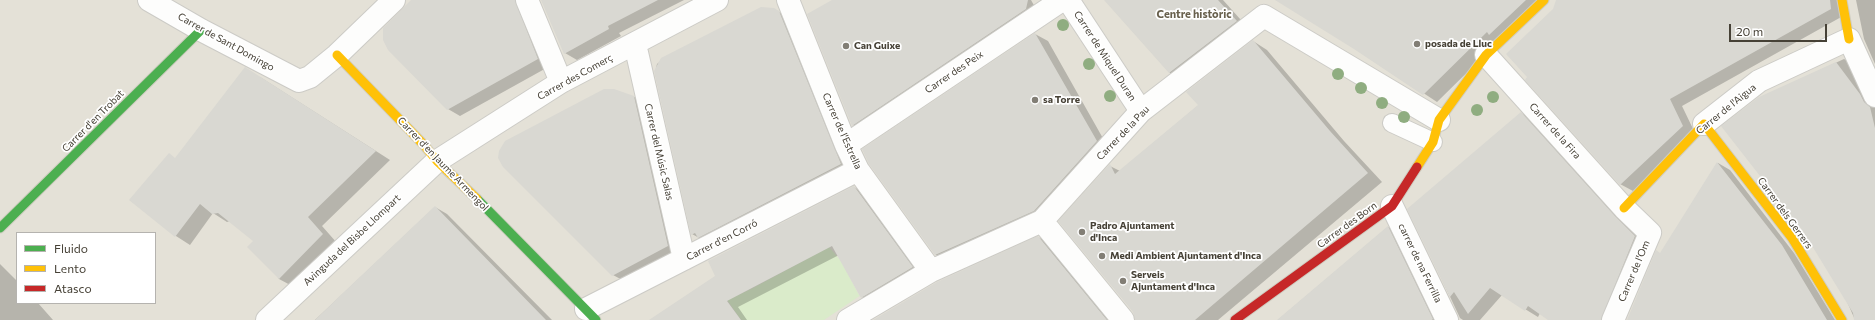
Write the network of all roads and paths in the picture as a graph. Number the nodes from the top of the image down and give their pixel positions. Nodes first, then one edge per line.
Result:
1 (149, 0) edge
2 (394, 0) edge
3 (528, 0) edge
4 (717, 0) edge
5 (788, 0) edge
6 (1062, 0) edge
7 (1068, 0) edge
8 (1544, 0) edge
9 (1842, 0) edge
10 (201, 30) junction
11 (1849, 39) junction
12 (635, 44) junction
13 (337, 55) junction
14 (1486, 55) junction
15 (561, 82) junction
16 (1874, 92) edge
17 (1141, 111) junction
18 (1439, 120) junction
19 (1392, 123) dead end
20 (1704, 124) junction
21 (1433, 142) junction
22 (846, 145) junction
23 (437, 161) junction
24 (858, 170) junction
25 (1392, 206) junction
26 (1624, 208) junction
27 (1042, 221) junction
28 (0, 228) edge
29 (684, 259) junction
30 (931, 271) junction
31 (591, 315) edge
32 (267, 320) edge
33 (848, 320) edge
34 (1123, 320) edge
35 (1235, 320) edge
36 (1447, 320) edge
37 (1613, 320) edge
38 (1842, 320) edge

1 - 10 street, Carrer de Sant Domingo
2 - 13 street
3 - 15 street
4 - 12 street, Carrer des Comerç
5 - 22 street, Carrer de l'Estrella
6 - 22 street, Carrer des Peix
7 - 17 street, Carrer de Miquel Duran
8 - 14 street
9 - 11 street
10 - 13 street, Carrer de Sant Domingo
10 - 28 street, Carrer d'en Trobat
11 - 16 street
11 - 20 street, Carrer de l'Aigua
12 - 15 street, Carrer des Comerç
12 - 29 street, Carrer del Músic Salas
13 - 23 street, Carrer d'en Jaume Armengol
14 - 18 street
14 - 26 street, Carrer de la Fira
15 - 23 street, Carrer des Comerç
17 - 18 street, Carrer de la Pau
17 - 27 street, Carrer de la Pau
18 - 21 street, Carrer des Born
19 - 21 lane
20 - 26 street, Carrer de l'Aigua
20 - 38 street, Carrer dels Gerrers
21 - 25 street, Carrer des Born
22 - 24 street, Carrer de l'Estrella
23 - 31 street, Carrer d'en Jaume Armengol
23 - 32 street, Avinguda del Bisbe Llompart
24 - 29 street, Carrer d'en Corró
24 - 30 street, Carrer de l'Estrella
25 - 35 street, Carrer des Born
25 - 36 street, carrer de na Ferrilla
26 - 37 street, Carrer de l'Om
27 - 30 street, Carrer de la Pau
27 - 34 street
29 - 31 street, Carrer d'en Corró
30 - 33 street, Carrer de la Pau

